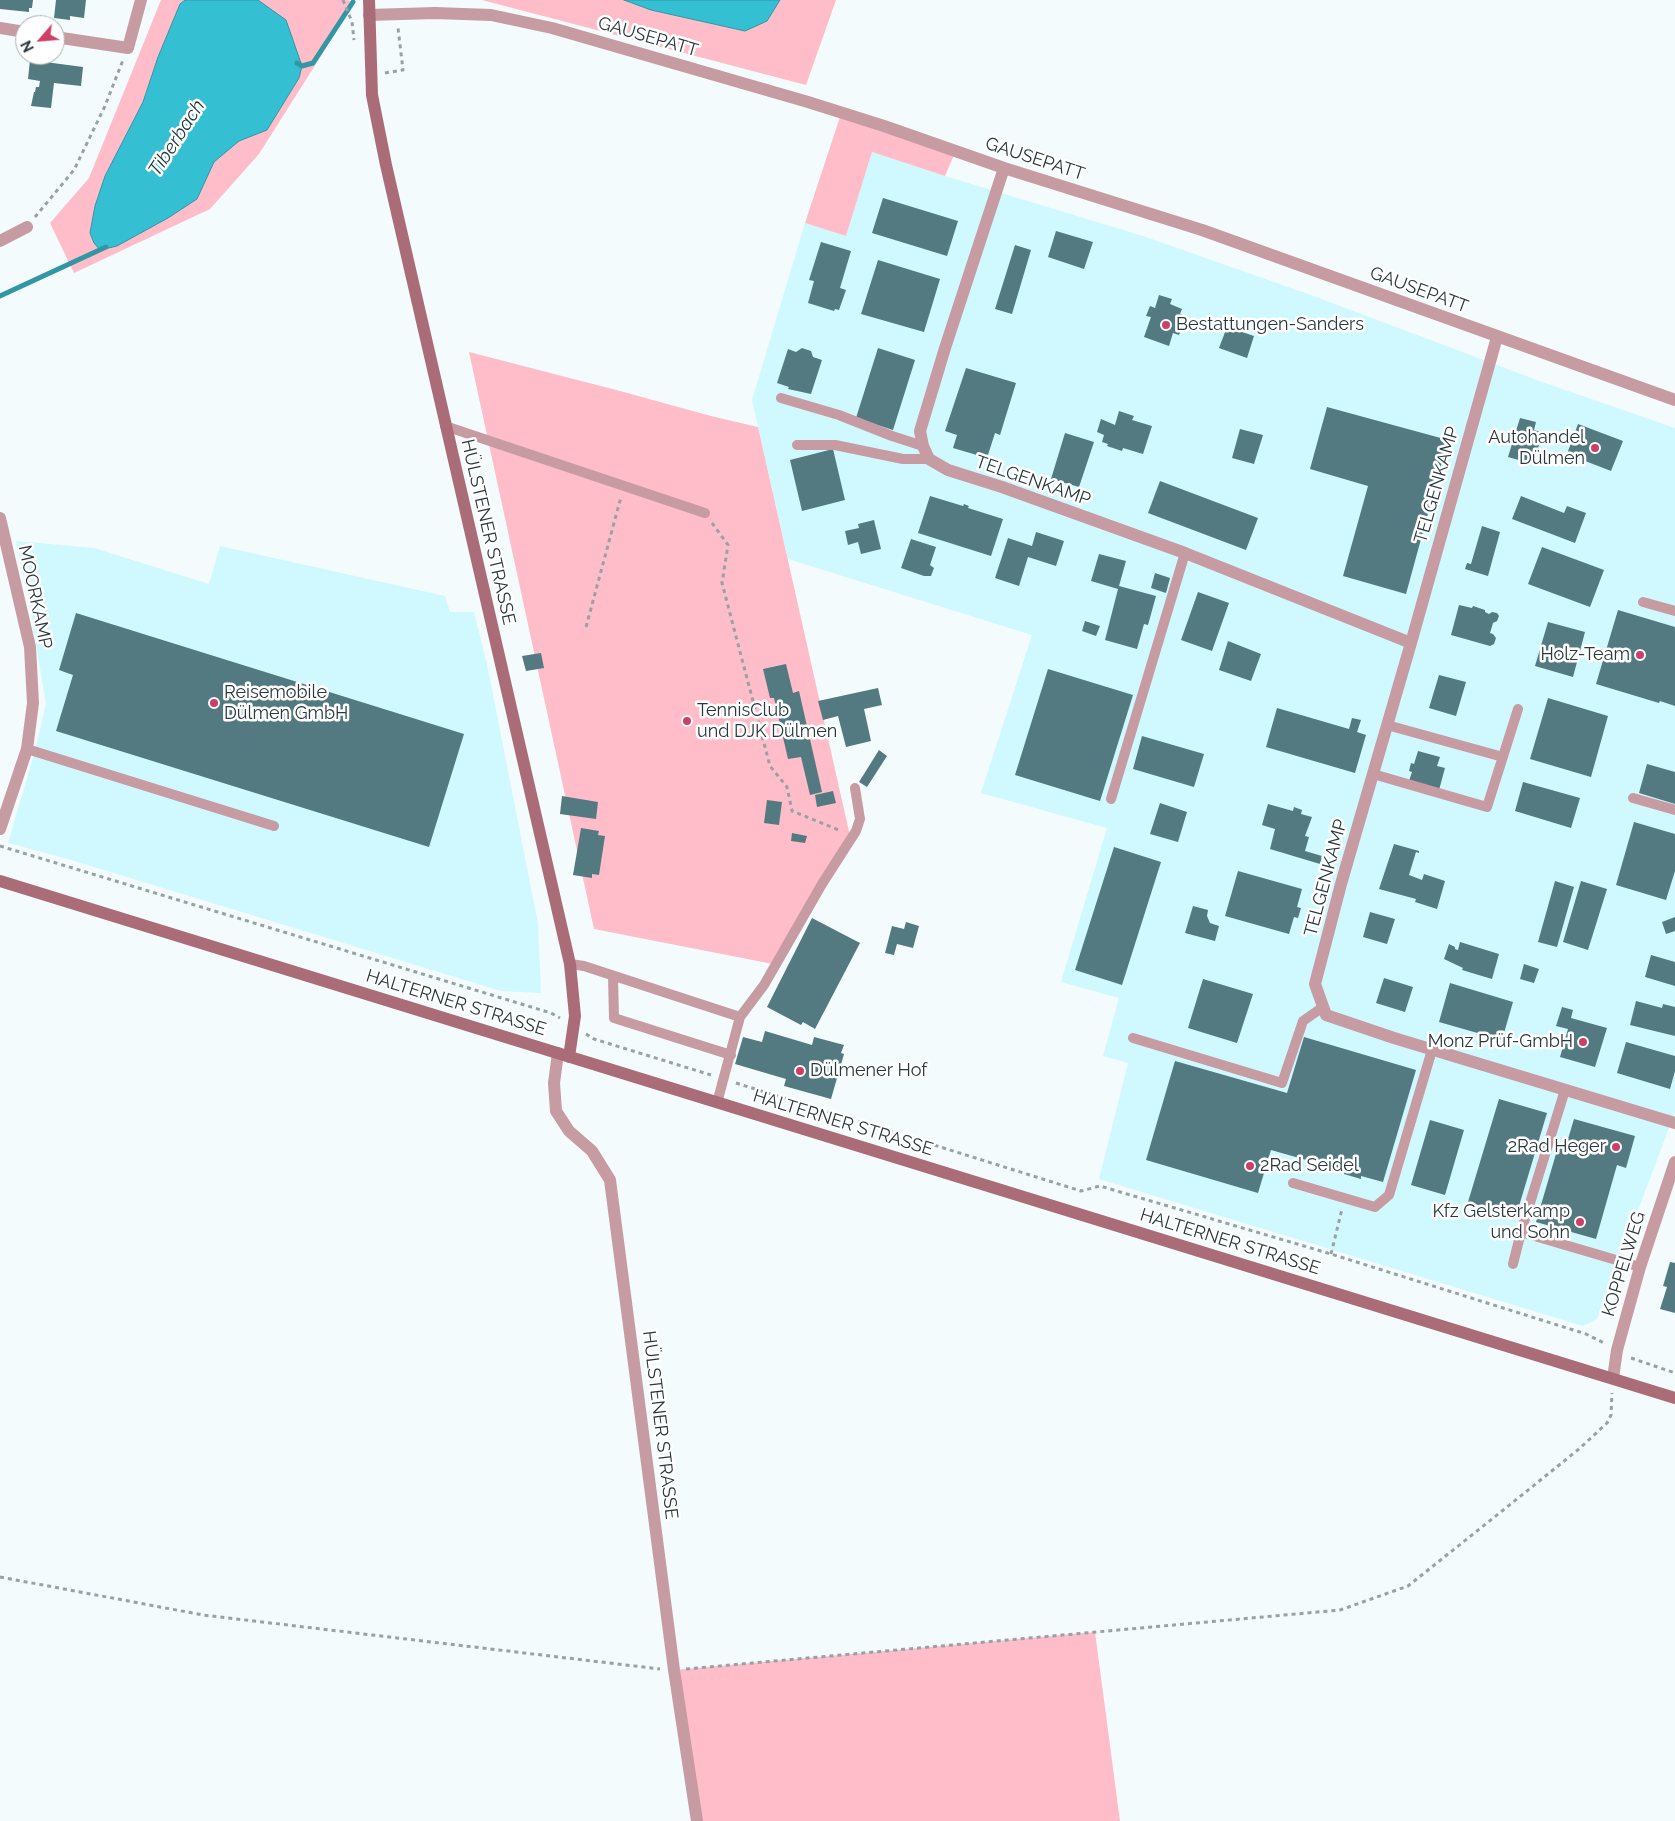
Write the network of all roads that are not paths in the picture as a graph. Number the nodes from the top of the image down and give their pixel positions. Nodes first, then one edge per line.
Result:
1 (141, 0) edge
2 (369, 0) edge
3 (369, 15) junction
4 (0, 28) edge
5 (15, 30) edge
6 (65, 39) edge
7 (1004, 168) junction
8 (27, 227) road end
9 (0, 240) edge
10 (1497, 337) junction
11 (781, 398) dead end
12 (1675, 400) edge
13 (445, 426) junction
14 (797, 445) dead end
15 (923, 446) junction
16 (929, 459) junction
17 (705, 513) road end
18 (0, 518) edge
19 (1185, 553) junction
20 (1643, 602) dead end
21 (1675, 611) edge
22 (1411, 643) junction
23 (1518, 708) dead end
24 (1387, 725) junction
25 (27, 749) junction
26 (1503, 757) junction
27 (1373, 774) junction
28 (855, 788) dead end
29 (1632, 798) dead end
30 (1112, 799) dead end
31 (1675, 810) edge
32 (274, 826) dead end
33 (0, 829) edge
34 (0, 881) edge
35 (570, 964) junction
36 (613, 976) junction
37 (1323, 1007) junction
38 (740, 1017) junction
39 (1133, 1038) dead end
40 (1432, 1050) junction
41 (563, 1055) junction
42 (731, 1055) junction
43 (1565, 1090) junction
44 (718, 1103) junction
45 (1675, 1123) edge
46 (1675, 1162) edge
47 (1293, 1183) dead end
48 (1521, 1232) junction
49 (1512, 1264) dead end
50 (1640, 1267) junction
51 (1613, 1378) junction
52 (1675, 1398) edge
53 (697, 1821) edge

1 - 6 street
2 - 3 main road, HÜLSTENER STRASSE
3 - 7 street, GAUSEPATT
3 - 13 main road, HÜLSTENER STRASSE
4 - 5 street
7 - 10 street, GAUSEPATT
7 - 15 street
8 - 9 street
10 - 12 street, GAUSEPATT
10 - 22 street, TELGENKAMP
11 - 15 lane
13 - 17 lane
13 - 35 main road, HÜLSTENER STRASSE
14 - 16 lane
15 - 16 street
16 - 19 street, TELGENKAMP
18 - 25 street, MOORKAMP
19 - 22 street, TELGENKAMP
19 - 30 lane
20 - 21 lane
22 - 24 street, TELGENKAMP
23 - 26 lane
24 - 26 lane
24 - 27 street, TELGENKAMP
25 - 32 lane
25 - 33 street, MOORKAMP
26 - 27 lane
27 - 37 street, TELGENKAMP
28 - 38 lane
29 - 31 lane
34 - 41 main road, HALTERNER STRASSE
35 - 36 lane
35 - 41 main road, HÜLSTENER STRASSE
36 - 38 lane
36 - 42 lane
37 - 39 lane
37 - 40 street
38 - 42 lane
40 - 43 street
40 - 47 lane
41 - 44 main road, HALTERNER STRASSE
41 - 53 street, HÜLSTENER STRASSE
42 - 44 lane
43 - 45 street
43 - 48 lane
44 - 51 main road, HALTERNER STRASSE
46 - 50 street, KOPPELWEG
48 - 49 lane
48 - 50 lane
50 - 51 street, KOPPELWEG
51 - 52 main road, HALTERNER STRASSE

